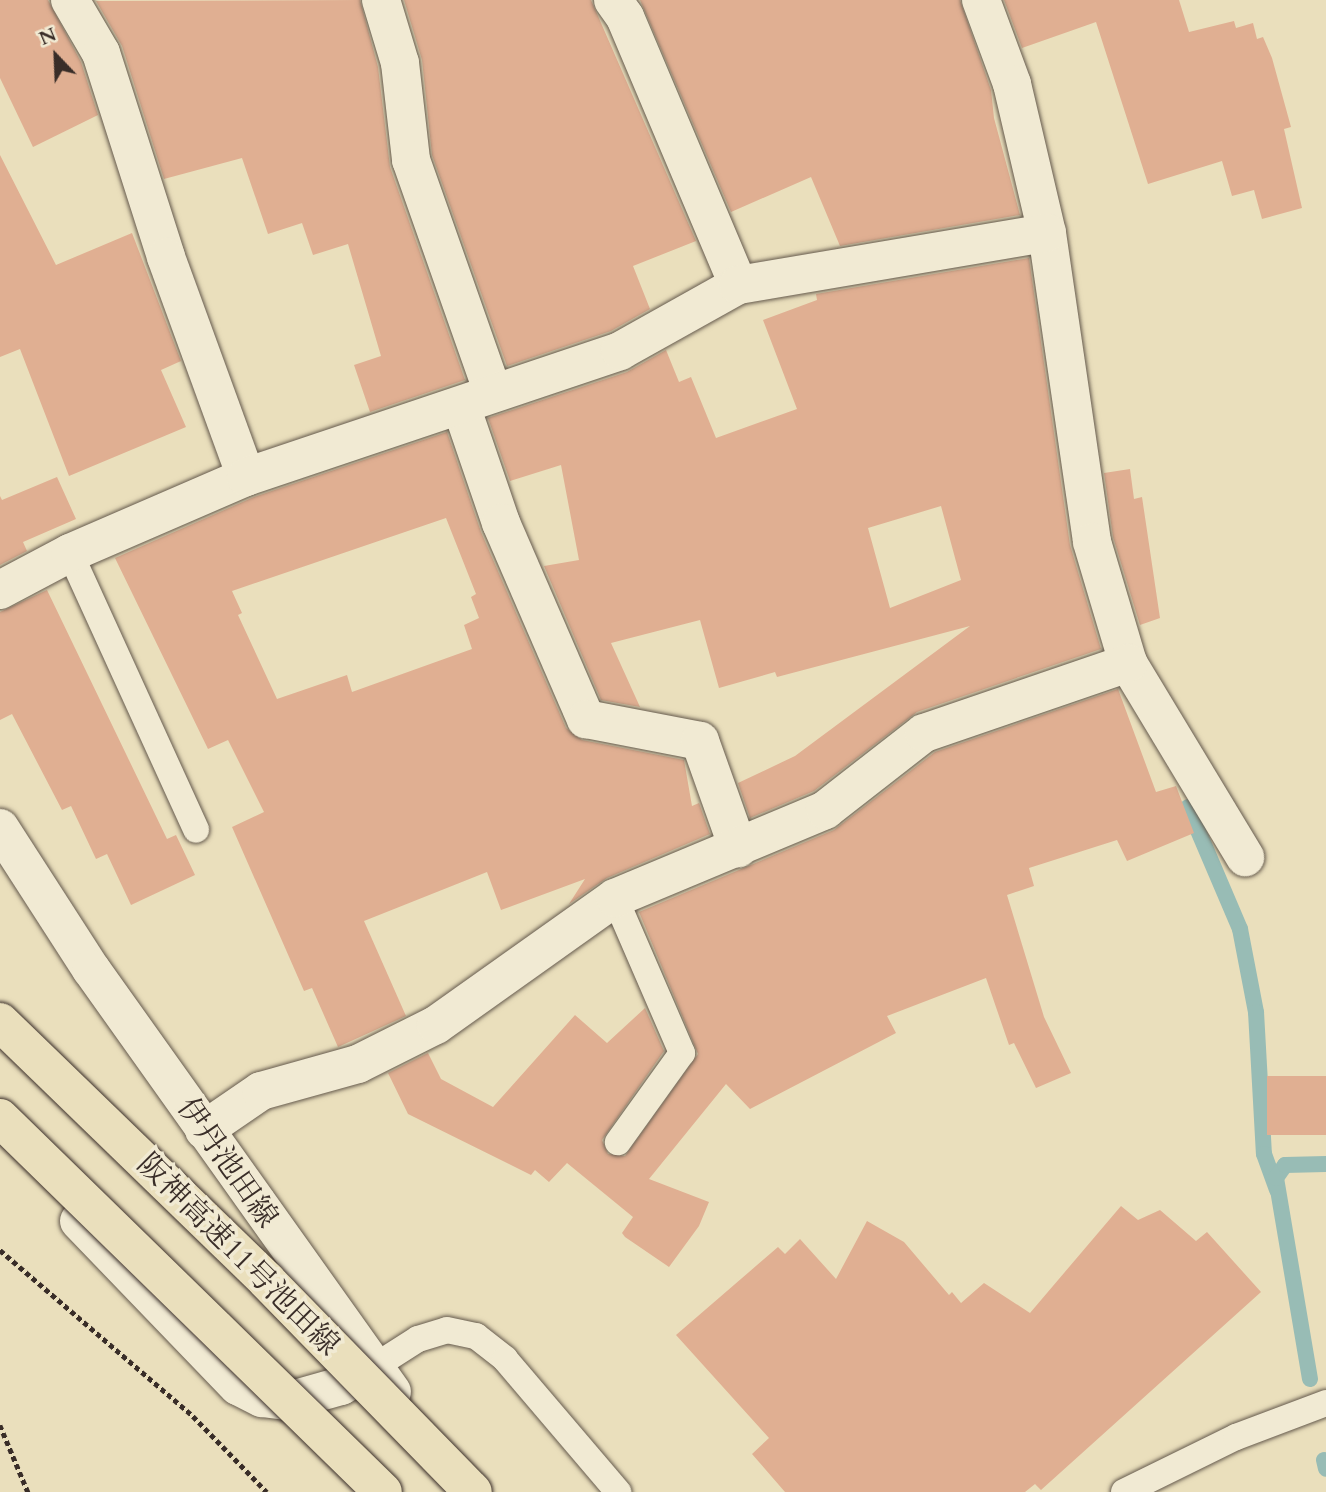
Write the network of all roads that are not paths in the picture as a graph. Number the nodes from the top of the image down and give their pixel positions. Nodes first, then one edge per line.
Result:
1 (70, 0) edge
2 (381, 0) edge
3 (613, 0) edge
4 (981, 0) edge
5 (1047, 233) junction
6 (738, 285) junction
7 (477, 400) junction
8 (246, 477) junction
9 (70, 552) junction
10 (0, 590) edge
11 (1128, 663) junction
12 (196, 830) dead end
13 (5, 845) edge
14 (738, 848) junction
15 (1245, 857) dead end
16 (615, 898) junction
17 (0, 1022) edge
18 (0, 1118) edge
19 (204, 1130) junction
20 (618, 1142) dead end
21 (0, 1143) edge
22 (374, 1367) junction
23 (1326, 1403) edge
24 (383, 1492) edge
25 (464, 1492) edge
26 (473, 1492) edge
27 (618, 1492) edge
28 (1124, 1492) edge

1 - 8 street
2 - 7 street
3 - 6 street
4 - 5 street
5 - 6 street
5 - 11 street
6 - 7 street
7 - 8 street
7 - 14 street
8 - 9 street
9 - 10 street
9 - 12 lane
11 - 14 street
11 - 15 street
13 - 19 street, 伊丹池田線
14 - 16 street
16 - 19 street
16 - 20 lane
17 - 26 highway, 阪神高速11号池田線, bridge
18 - 24 highway, bridge
19 - 22 street, 伊丹池田線
21 - 22 street
22 - 25 street, 伊丹池田線
22 - 27 lane
23 - 28 lane

